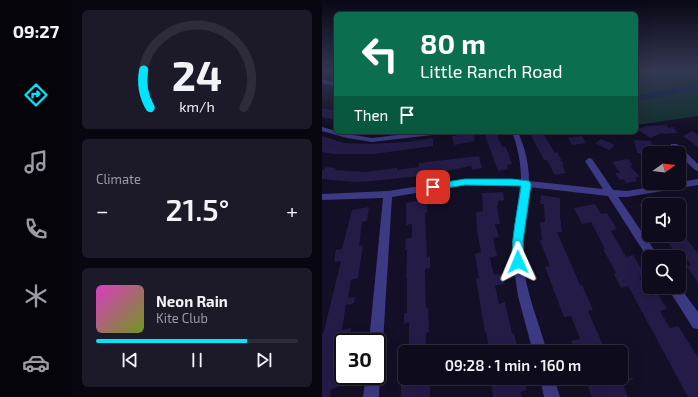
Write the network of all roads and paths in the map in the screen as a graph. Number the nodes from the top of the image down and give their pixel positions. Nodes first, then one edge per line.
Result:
1 (322, 129) edge
2 (334, 132) edge
3 (342, 134) edge
4 (406, 134) edge
5 (516, 134) edge
6 (389, 135) edge
7 (686, 157) edge
8 (589, 161) dead end
9 (698, 168) edge
10 (698, 182) edge
11 (526, 184) junction
12 (388, 194) junction
13 (609, 194) junction
14 (322, 197) edge
15 (648, 250) edge
16 (678, 294) edge
17 (698, 323) edge
18 (377, 333) edge
19 (538, 345) edge
20 (372, 385) edge
21 (549, 385) edge
22 (371, 397) edge
23 (552, 397) edge

1 - 2 street
3 - 6 street
4 - 6 street
5 - 11 street
7 - 9 street
8 - 13 street
10 - 13 street
11 - 12 street
11 - 13 street
11 - 19 street
12 - 14 street
12 - 18 street
13 - 15 street
16 - 17 street
20 - 22 street
21 - 23 street

